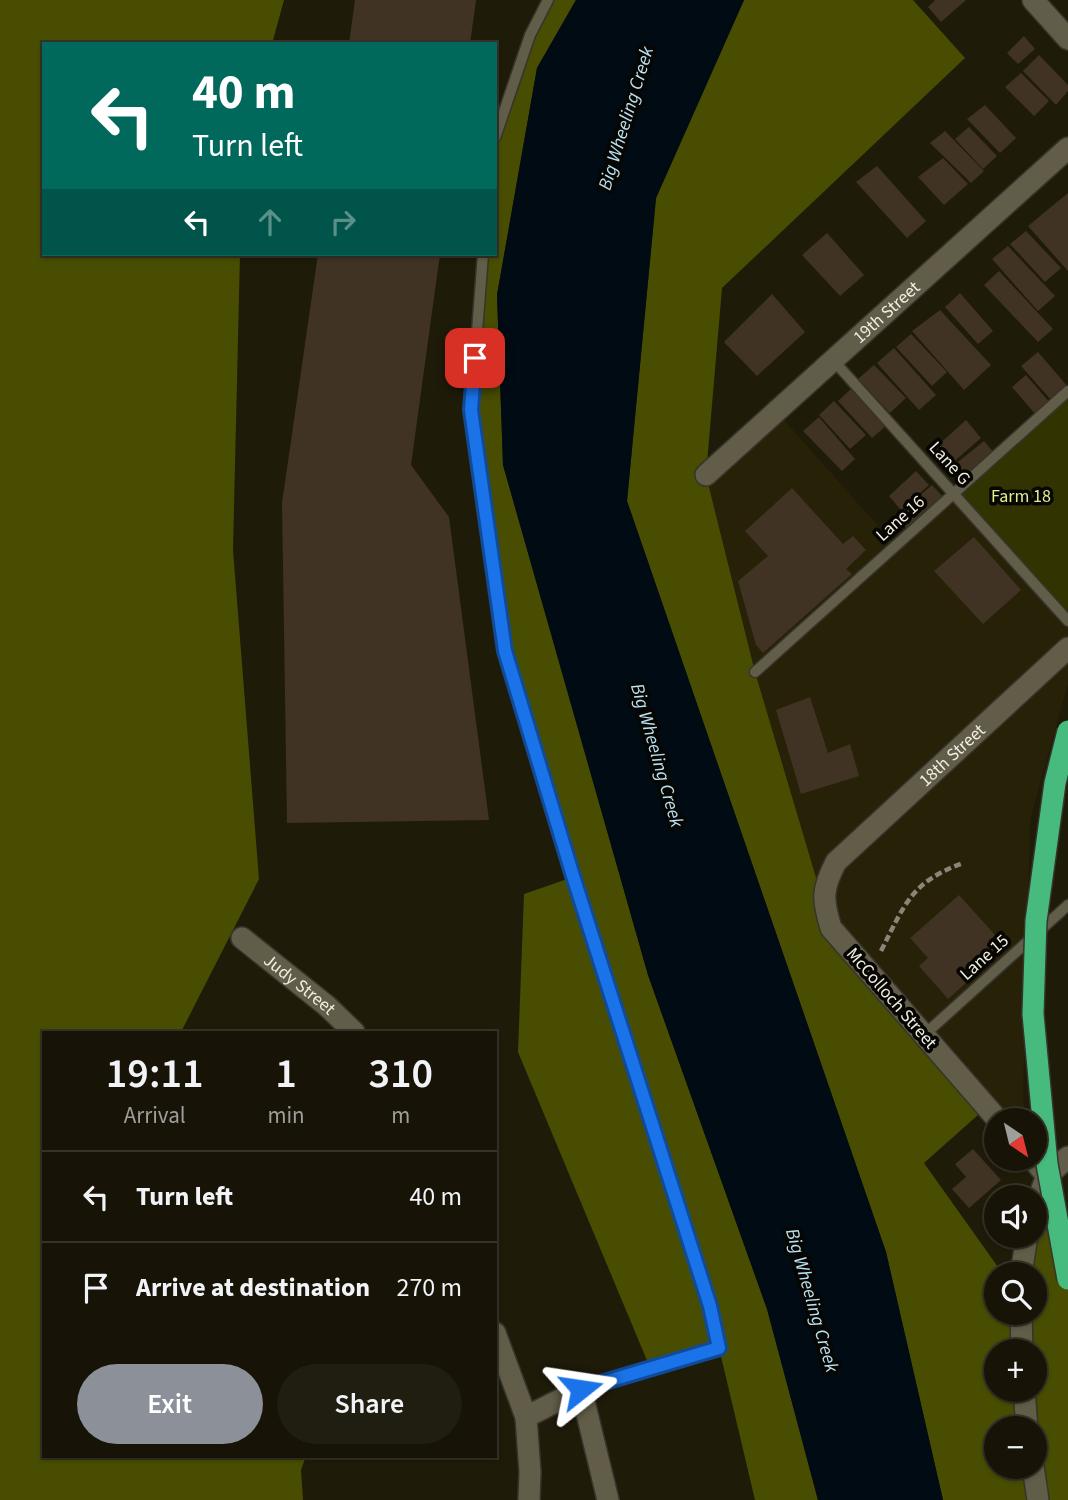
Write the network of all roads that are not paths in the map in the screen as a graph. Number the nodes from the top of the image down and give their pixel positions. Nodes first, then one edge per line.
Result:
1 (548, 0) edge
2 (1033, 0) edge
3 (1068, 39) edge
4 (497, 132) edge
5 (1068, 148) edge
6 (483, 256) edge
7 (833, 360) junction
8 (1068, 391) edge
9 (706, 475) dead end
10 (954, 493) junction
11 (1068, 621) edge
12 (1068, 648) edge
13 (755, 672) dead end
14 (1068, 731) edge
15 (836, 862) joint
16 (1068, 905) edge
17 (242, 938) dead end
18 (353, 1031) edge
19 (924, 1035) junction
20 (988, 1108) edge
21 (1068, 1157) edge
22 (1043, 1171) edge
23 (1047, 1176) junction
24 (1043, 1185) edge
25 (1068, 1279) edge
26 (497, 1338) edge
27 (581, 1389) junction
28 (526, 1417) junction
29 (1035, 1479) edge
30 (529, 1500) edge
31 (608, 1500) edge
32 (1038, 1500) edge

1 - 4 lane
2 - 3 street
5 - 7 street, 19th Street
6 - 27 lane
7 - 9 street, 19th Street
7 - 10 lane, Lane G
8 - 10 lane, Lane 16
10 - 11 lane, Lane G
10 - 13 lane, Lane 16
12 - 15 street, 18th Street
14 - 25 highway, bridge
15 - 19 street, McColloch Street
16 - 19 lane, Lane 15
17 - 18 street, Judy Street
19 - 20 street, McColloch Street
21 - 23 street
22 - 23 street
23 - 24 street
26 - 28 street
27 - 28 street
27 - 31 street
28 - 30 street
29 - 32 street

